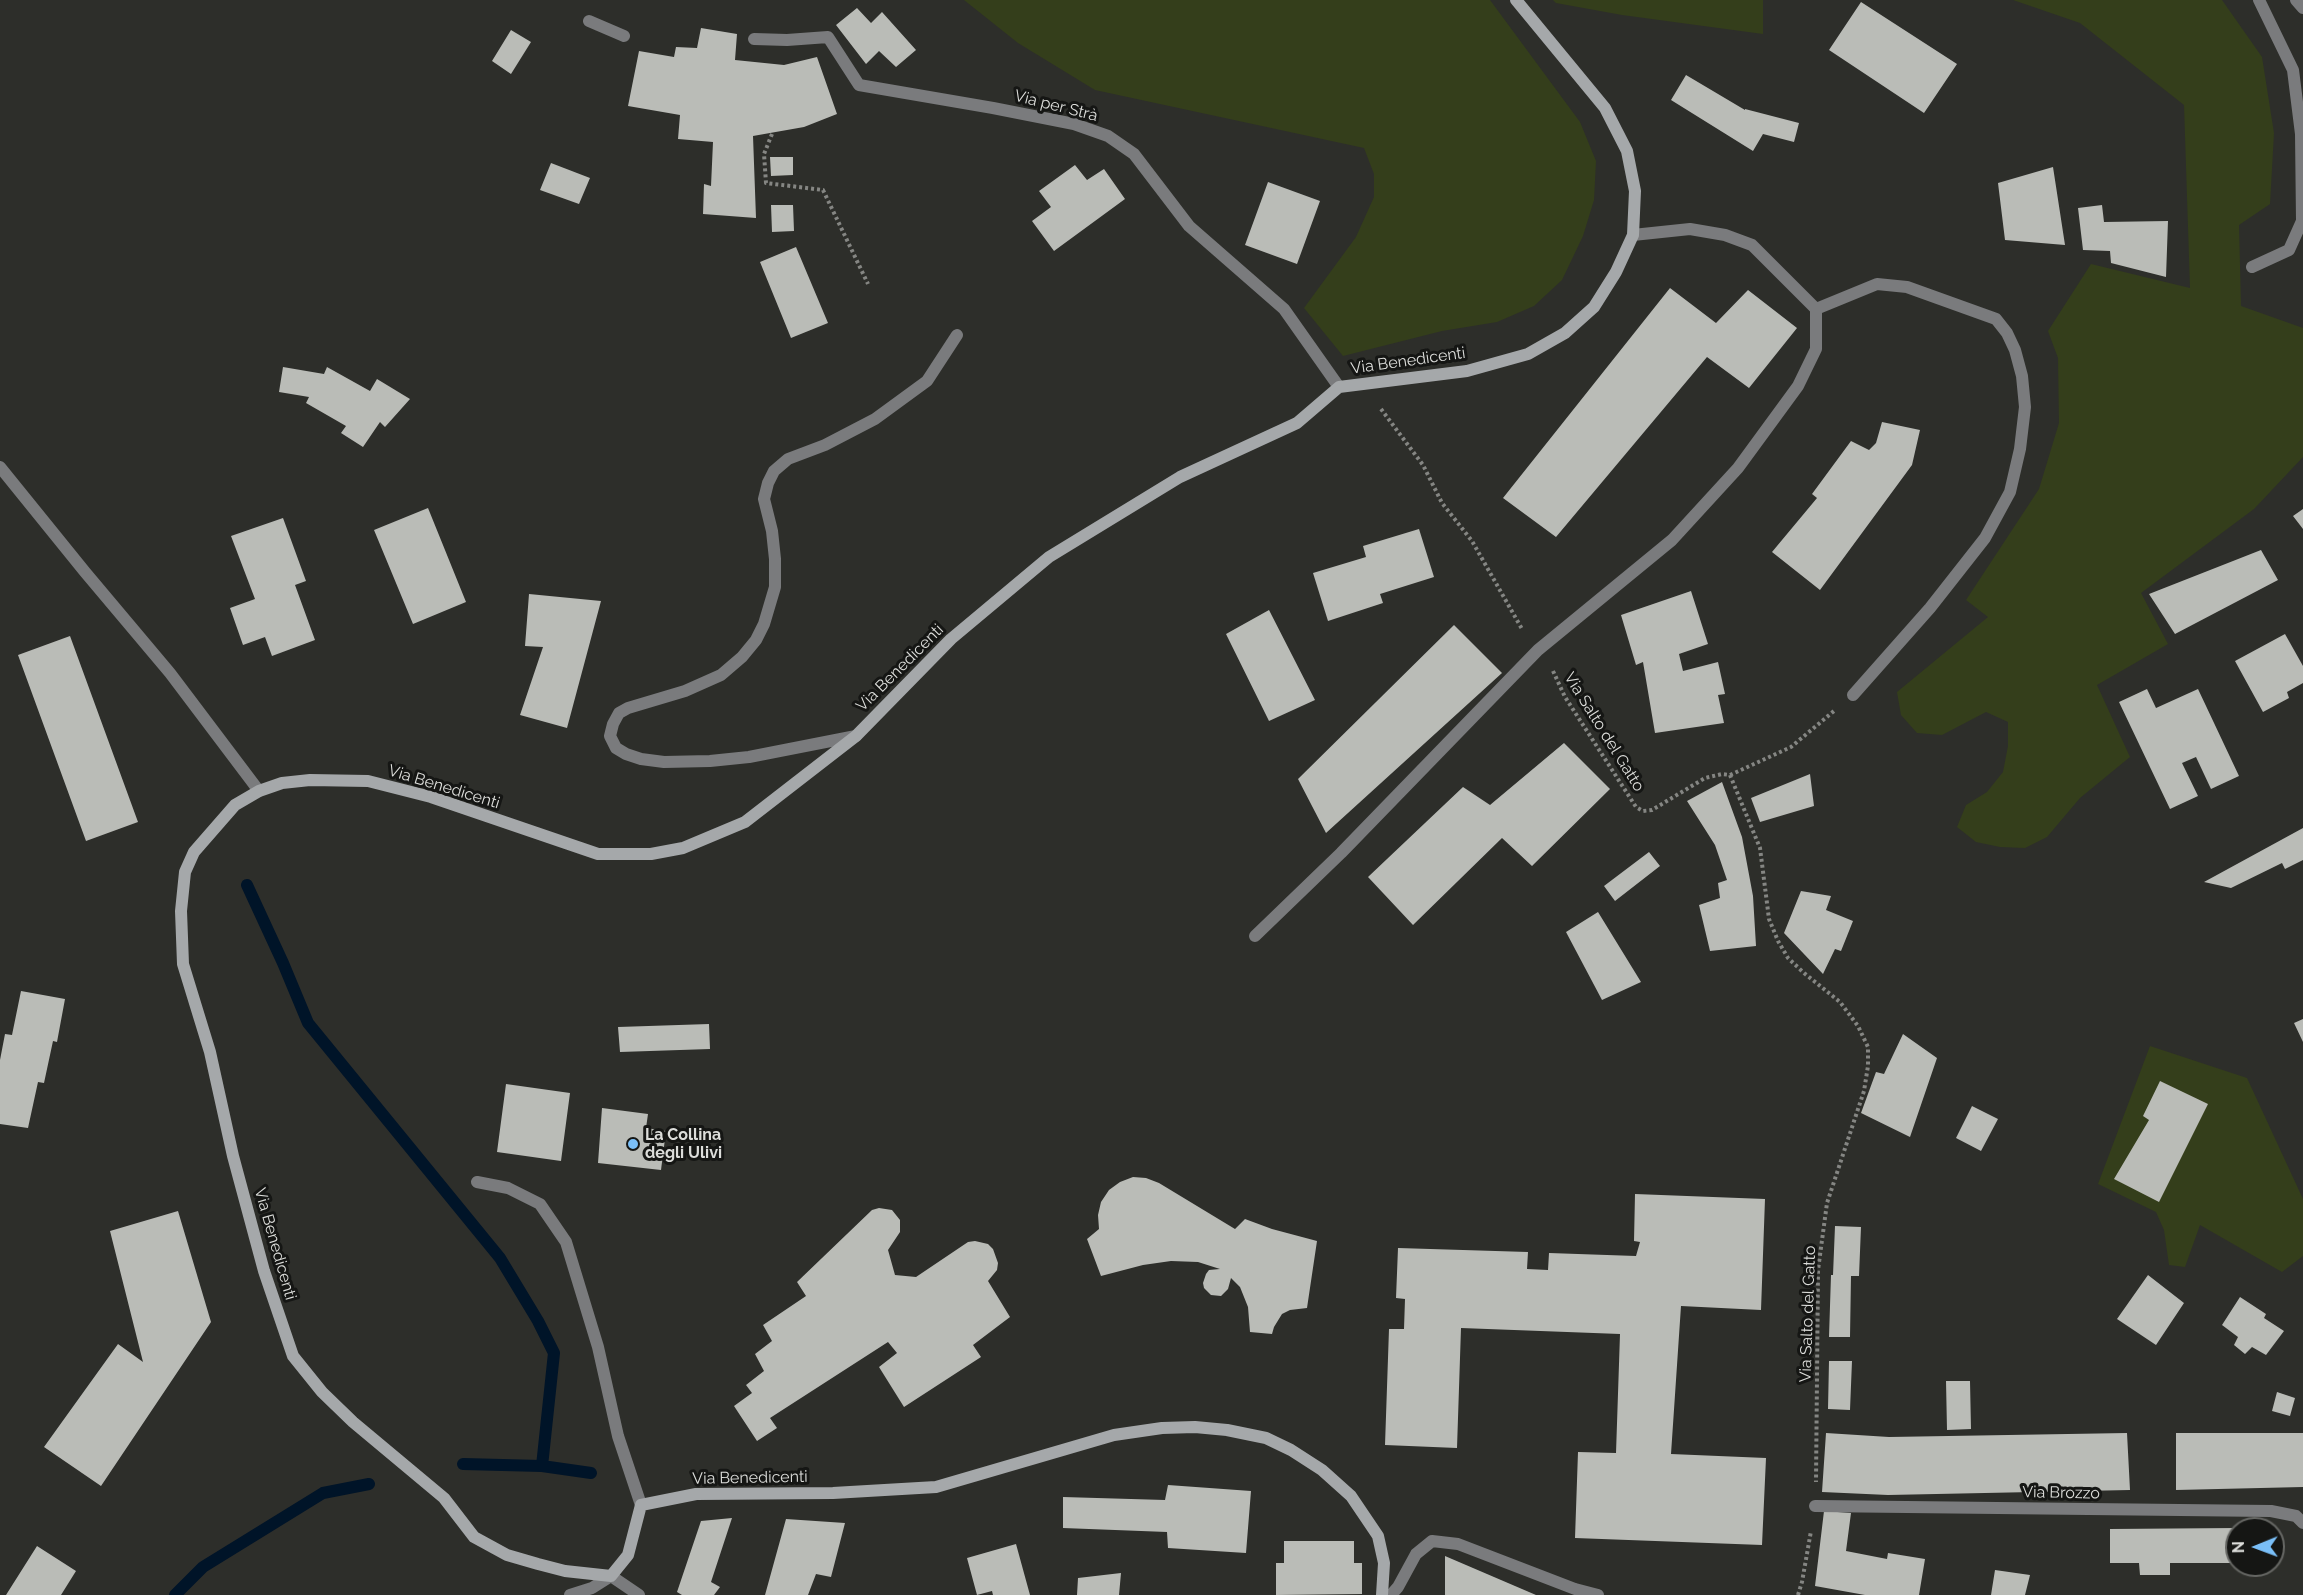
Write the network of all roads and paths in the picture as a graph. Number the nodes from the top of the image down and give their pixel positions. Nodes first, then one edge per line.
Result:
1 (1516, 0) edge
2 (2259, 0) edge
3 (2296, 0) edge
4 (2303, 8) edge
5 (589, 21) dead end
6 (624, 36) dead end
7 (754, 39) dead end
8 (772, 134) dead end
9 (1633, 236) junction
10 (2252, 267) dead end
11 (868, 284) dead end
12 (1816, 309) junction
13 (957, 335) dead end
14 (1362, 385) junction
15 (1339, 387) junction
16 (0, 467) edge
17 (1525, 635) dead end
18 (1551, 666) dead end
19 (1853, 695) joint
20 (856, 736) junction
21 (1730, 775) junction
22 (259, 791) junction
23 (1255, 936) dead end
24 (477, 1182) dead end
25 (641, 1505) junction
26 (1815, 1506) junction
27 (2303, 1523) edge
28 (611, 1576) junction
29 (570, 1595) edge
30 (639, 1595) edge
31 (1382, 1595) edge
32 (1391, 1595) edge
33 (1598, 1595) edge
34 (1798, 1595) edge

1 - 9 street, Via Benedicenti
2 - 10 street
3 - 4 street
5 - 6 street
7 - 15 street, Via per Strà
8 - 11 path
9 - 12 street
9 - 14 street, Via Benedicenti
12 - 19 street
12 - 23 street
13 - 20 street
14 - 15 street, Via Benedicenti
14 - 17 path
15 - 20 street, Via Benedicenti
16 - 22 street
18 - 21 path, Via Salto del Gatto
19 - 21 path
20 - 22 street, Via Benedicenti
21 - 26 path, Via Salto del Gatto
22 - 28 street, Via Benedicenti
24 - 25 street
25 - 28 street
25 - 31 street, Via Benedicenti
26 - 27 street, Via Brozzo
26 - 34 path, Via Salto del Gatto
28 - 29 street
28 - 30 street
32 - 33 street

